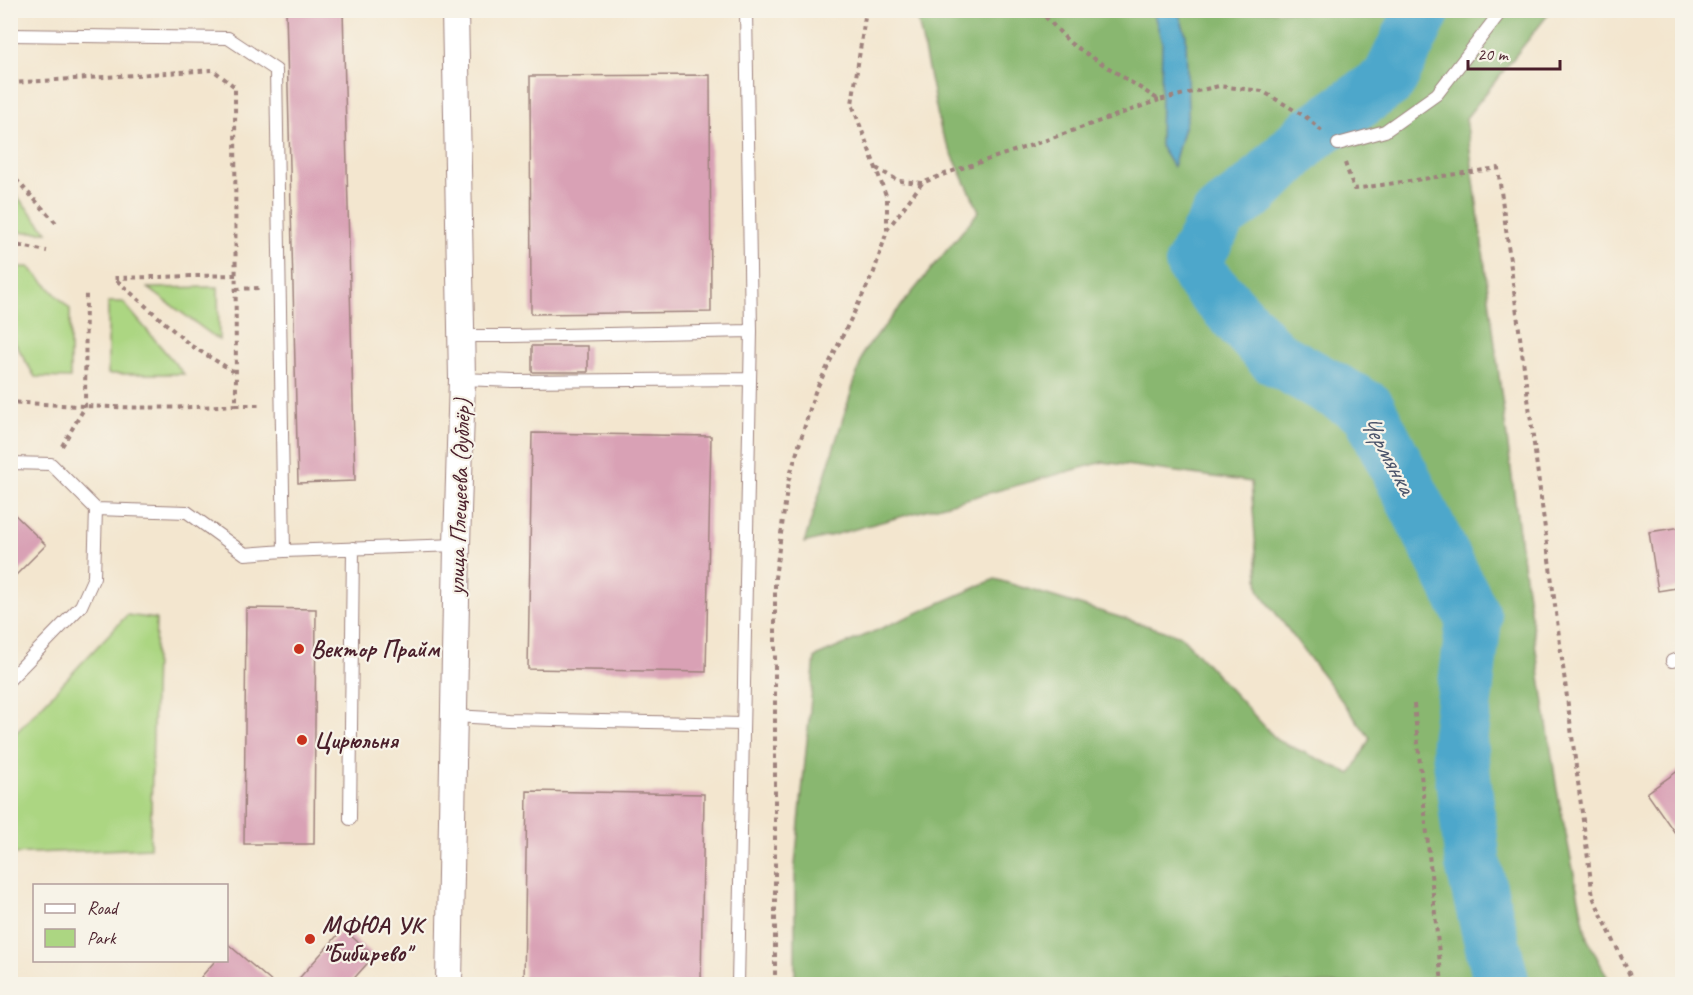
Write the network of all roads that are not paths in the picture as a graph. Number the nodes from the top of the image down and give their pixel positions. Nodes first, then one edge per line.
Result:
1 (455, 10) edge
2 (746, 10) edge
3 (1502, 10) edge
4 (10, 35) edge
5 (1338, 144) road end
6 (751, 331) junction
7 (462, 336) junction
8 (462, 379) junction
9 (750, 379) junction
10 (10, 463) edge
11 (96, 508) junction
12 (457, 545) junction
13 (353, 548) junction
14 (284, 551) junction
15 (10, 679) edge
16 (454, 716) junction
17 (743, 724) junction
18 (350, 819) dead end
19 (449, 984) edge
20 (738, 984) edge

1 - 7 street, улица Плещеева (дублёр)
2 - 6 lane
3 - 5 lane
4 - 14 lane
6 - 7 lane
6 - 9 lane
7 - 8 street, улица Плещеева (дублёр)
8 - 9 lane
8 - 12 street, улица Плещеева (дублёр)
9 - 17 lane
10 - 11 lane
11 - 14 lane
11 - 15 lane
12 - 13 lane
12 - 16 street, улица Плещеева (дублёр)
13 - 14 lane
13 - 18 lane
16 - 17 lane
16 - 19 street, улица Плещеева (дублёр)
17 - 20 lane

